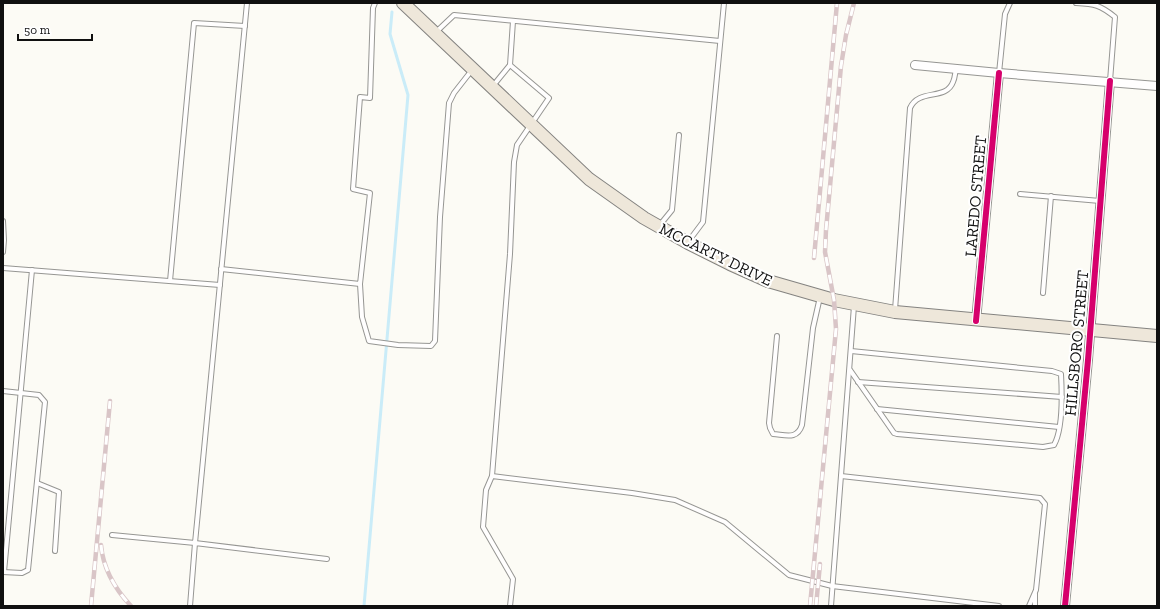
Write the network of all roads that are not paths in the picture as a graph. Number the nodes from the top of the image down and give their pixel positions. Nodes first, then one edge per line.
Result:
1 (247, 3) edge
2 (375, 3) edge
3 (403, 3) edge
4 (724, 3) edge
5 (1010, 3) edge
6 (1076, 3) edge
7 (513, 21) junction
8 (244, 26) junction
9 (435, 33) junction
10 (720, 41) junction
11 (510, 65) junction
12 (915, 65) dead end
13 (473, 69) junction
14 (956, 69) junction
15 (1000, 73) junction
16 (1110, 82) junction
17 (1157, 86) edge
18 (492, 87) junction
19 (531, 124) junction
20 (679, 135) dead end
21 (1020, 194) dead end
22 (1051, 196) junction
23 (1100, 201) junction
24 (3, 221) edge
25 (659, 226) junction
26 (688, 242) junction
27 (3, 252) edge
28 (3, 268) edge
29 (221, 269) junction
30 (32, 270) junction
31 (170, 281) junction
32 (360, 284) junction
33 (220, 285) junction
34 (1043, 293) dead end
35 (820, 296) junction
36 (855, 304) junction
37 (895, 312) junction
38 (976, 321) junction
39 (1090, 330) junction
40 (777, 336) dead end
41 (1157, 336) edge
42 (851, 351) junction
43 (850, 370) junction
44 (858, 382) junction
45 (3, 391) edge
46 (21, 393) junction
47 (1062, 397) junction
48 (877, 409) junction
49 (1059, 427) junction
50 (492, 476) junction
51 (841, 476) junction
52 (37, 483) junction
53 (112, 535) dead end
54 (195, 543) junction
55 (54, 551) dead end
56 (327, 559) dead end
57 (3, 572) edge
58 (832, 586) junction
59 (1036, 590) junction
60 (190, 606) edge
61 (510, 606) edge
62 (831, 606) edge
63 (999, 606) edge
64 (1029, 606) edge
65 (1035, 606) edge
66 (1065, 606) edge

1 - 8 lane
2 - 32 lane
3 - 9 main road, MCCARTY DRIVE
4 - 10 lane
5 - 15 lane
6 - 16 lane
7 - 9 lane
7 - 10 lane
7 - 11 lane
8 - 29 lane
8 - 31 lane
9 - 13 main road, MCCARTY DRIVE
10 - 26 lane
11 - 18 lane
11 - 19 lane
12 - 14 street
13 - 18 main road, MCCARTY DRIVE
13 - 32 lane
14 - 15 street
14 - 37 lane
15 - 16 street
15 - 38 street, LAREDO STREET
16 - 17 street
16 - 23 street, HILLSBORO STREET
18 - 19 main road, MCCARTY DRIVE
19 - 25 main road, MCCARTY DRIVE
19 - 50 lane
20 - 25 lane
21 - 22 lane
22 - 23 lane
22 - 34 lane
23 - 39 street, HILLSBORO STREET
24 - 27 lane
25 - 26 main road, MCCARTY DRIVE
26 - 35 main road, MCCARTY DRIVE
28 - 30 lane
29 - 32 lane
29 - 33 lane
30 - 31 lane
30 - 46 lane
31 - 33 lane
33 - 54 lane
35 - 36 main road, MCCARTY DRIVE
35 - 40 lane
36 - 37 main road, MCCARTY DRIVE
36 - 42 lane
37 - 38 main road, MCCARTY DRIVE
38 - 39 main road, MCCARTY DRIVE
39 - 41 main road, MCCARTY DRIVE
39 - 66 street, HILLSBORO STREET
42 - 43 lane
42 - 47 lane
43 - 44 lane
43 - 51 lane
44 - 47 lane
44 - 48 lane
45 - 46 lane
46 - 52 lane
46 - 57 lane
47 - 49 lane
48 - 49 lane
48 - 49 lane
50 - 58 lane
50 - 61 lane
51 - 58 lane
51 - 59 lane
52 - 55 lane
52 - 57 lane
53 - 54 lane
54 - 56 lane
54 - 60 lane
58 - 62 lane
58 - 63 lane
59 - 64 lane
59 - 65 lane

